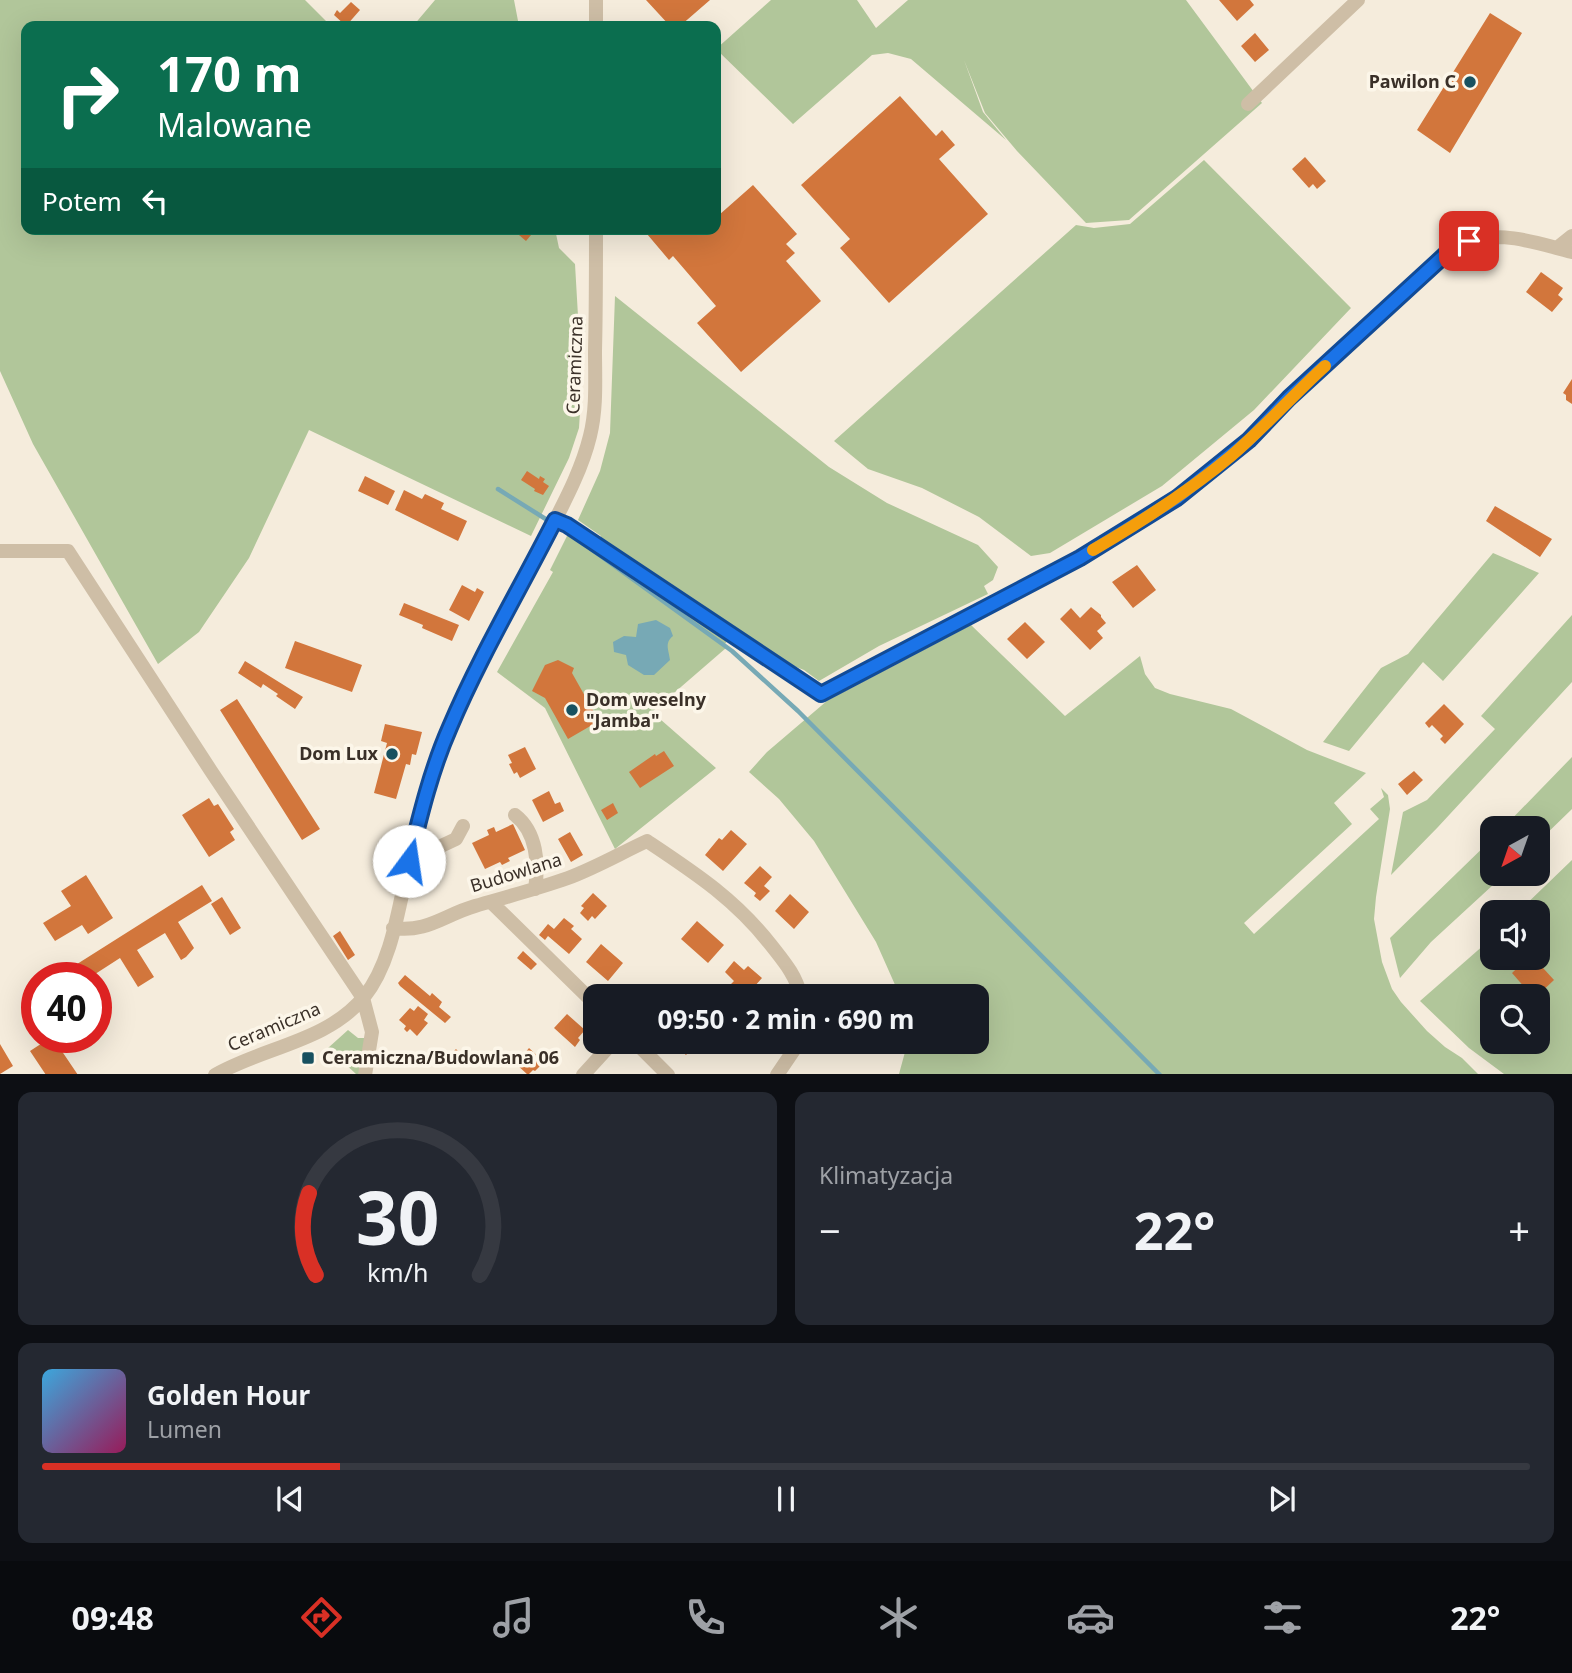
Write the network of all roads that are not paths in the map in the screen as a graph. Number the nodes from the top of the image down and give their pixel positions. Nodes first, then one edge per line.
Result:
1 (596, 0) edge
2 (1358, 0) edge
3 (596, 21) edge
4 (1248, 104) dead end
5 (596, 235) edge
6 (1572, 236) edge
7 (1557, 248) junction
8 (1572, 252) edge
9 (554, 523) junction
10 (0, 551) edge
11 (515, 815) dead end
12 (463, 826) dead end
13 (409, 861) junction
14 (535, 889) junction
15 (491, 902) junction
16 (393, 928) junction
17 (798, 984) edge
18 (583, 992) edge
19 (363, 998) junction
20 (602, 1054) edge
21 (647, 1054) edge
22 (791, 1054) edge
23 (215, 1074) edge
24 (365, 1074) edge
25 (583, 1074) edge
26 (668, 1074) edge
27 (777, 1074) edge

1 - 3 street
2 - 4 street
5 - 9 street, Ceramiczna
6 - 7 street
7 - 8 street
7 - 9 street
9 - 13 street, Ceramiczna
10 - 19 street
11 - 14 street
12 - 13 street
13 - 16 street, Ceramiczna
14 - 15 street, Budowlana
14 - 17 street, Budowlana
15 - 16 street, Budowlana
15 - 18 street
16 - 19 street, Ceramiczna
19 - 23 street, Ceramiczna
19 - 24 street
20 - 25 street
21 - 26 street
22 - 27 street

